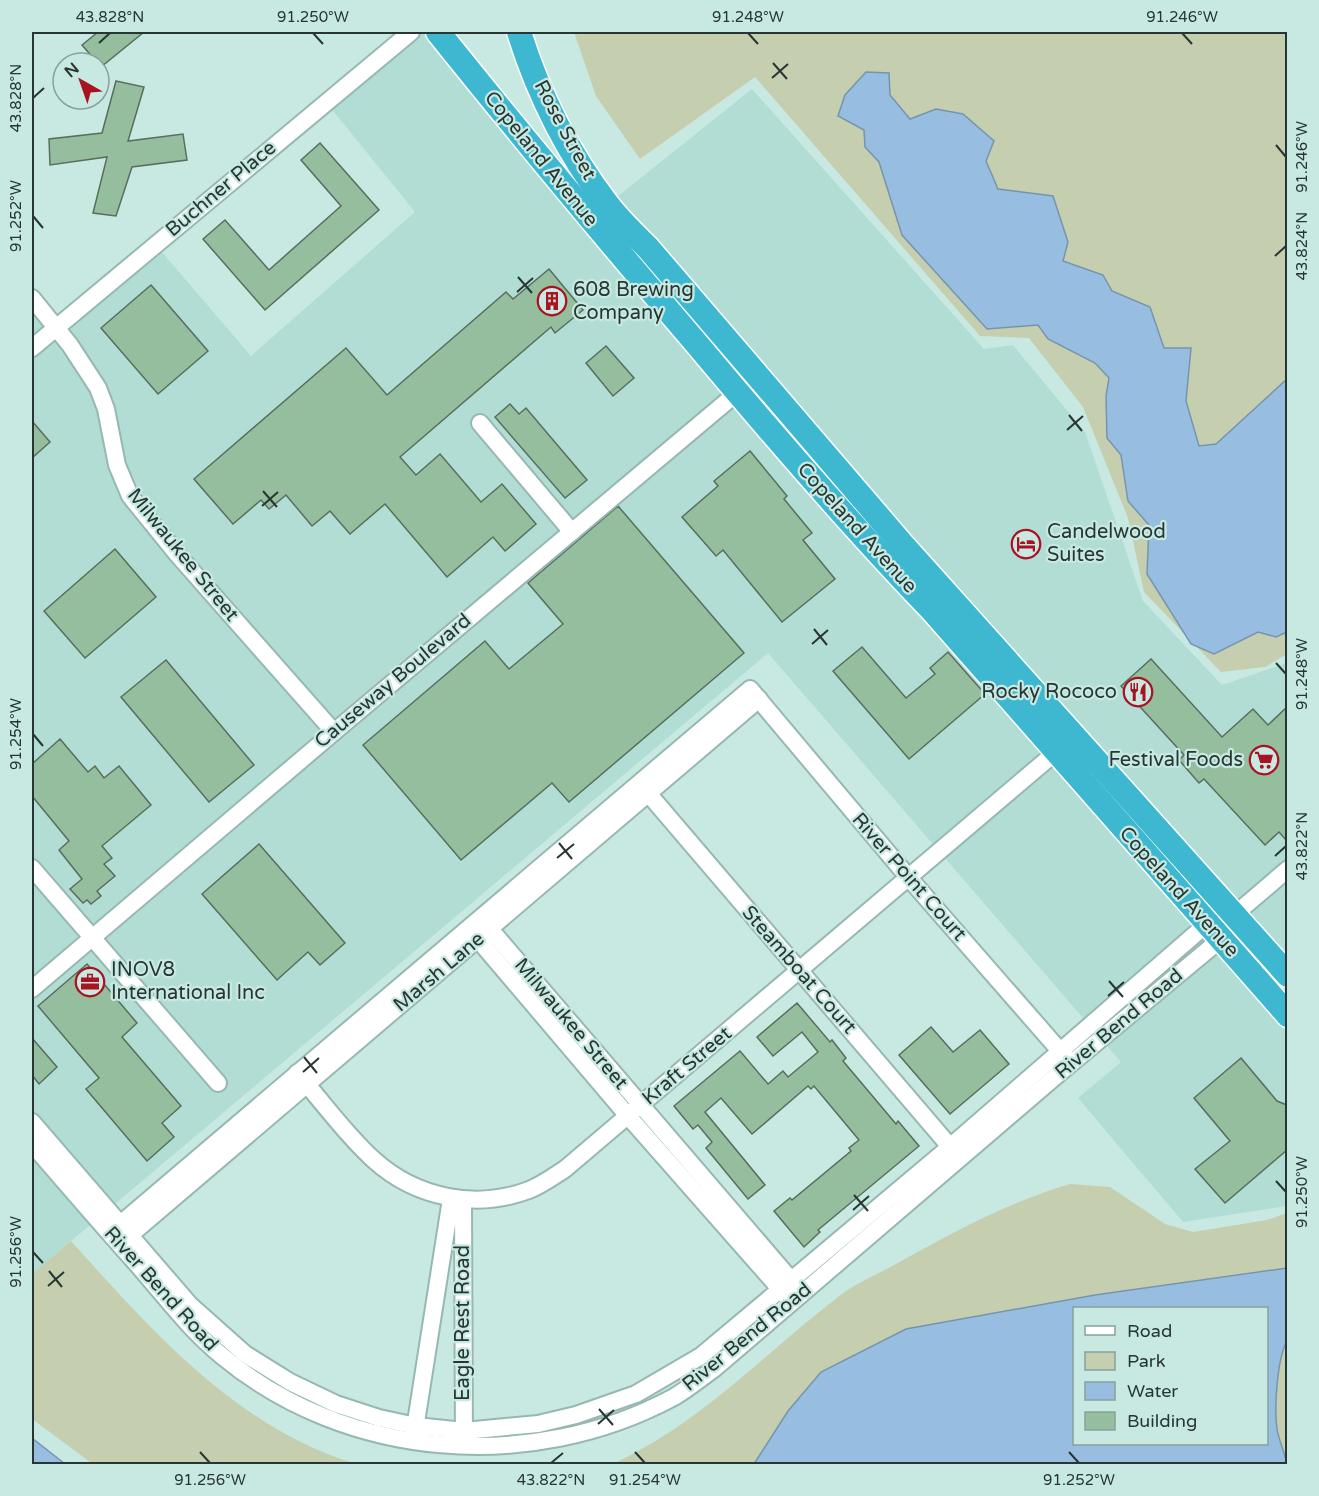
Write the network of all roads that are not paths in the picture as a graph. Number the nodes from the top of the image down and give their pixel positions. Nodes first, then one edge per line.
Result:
1 (411, 32) edge
2 (438, 32) edge
3 (519, 32) edge
4 (648, 248) joint
5 (32, 298) edge
6 (56, 327) junction
7 (32, 348) edge
8 (757, 376) junction
9 (737, 393) junction
10 (480, 423) dead end
11 (572, 532) junction
12 (968, 651) junction
13 (754, 694) joint
14 (1048, 706) junction
15 (334, 732) junction
16 (1056, 752) junction
17 (643, 788) junction
18 (32, 868) edge
19 (1287, 869) edge
20 (909, 878) junction
21 (1233, 916) junction
22 (479, 928) junction
23 (1215, 931) junction
24 (92, 938) junction
25 (799, 971) junction
26 (1287, 975) edge
27 (32, 989) edge
28 (1287, 1015) edge
29 (1066, 1057) junction
30 (302, 1079) junction
31 (218, 1083) dead end
32 (634, 1111) junction
33 (32, 1122) edge
34 (32, 1144) edge
35 (955, 1152) junction
36 (457, 1199) junction
37 (119, 1235) junction
38 (791, 1291) junction
39 (414, 1434) junction
40 (464, 1439) junction

1 - 6 street, Buchner Place
2 - 9 highway, Copeland Avenue
3 - 4 highway, Rose Street
4 - 8 highway, Copeland Avenue
5 - 6 street, Milwaukee Street
6 - 7 street, Buchner Place
6 - 15 street, Milwaukee Street
8 - 9 street, Causeway Boulevard
8 - 14 highway, Copeland Avenue
9 - 11 street, Causeway Boulevard
9 - 12 highway, Copeland Avenue
10 - 11 street
11 - 15 street, Causeway Boulevard
12 - 14 highway
12 - 16 highway, Copeland Avenue
13 - 17 street, Marsh Lane
13 - 20 street, River Point Court
14 - 21 highway, Copeland Avenue
15 - 24 street, Causeway Boulevard
16 - 20 street, Kraft Street
16 - 23 highway, Copeland Avenue
17 - 22 street, Marsh Lane
17 - 25 street, Steamboat Court
18 - 24 street
19 - 21 street, River Bend Road
20 - 25 street, Kraft Street
20 - 29 street, River Point Court
21 - 23 street, River Bend Road
21 - 26 highway, Copeland Avenue
22 - 30 street, Marsh Lane
22 - 32 street, Milwaukee Street
23 - 28 highway, Copeland Avenue
23 - 29 street, River Bend Road
24 - 27 street, Causeway Boulevard
24 - 31 street
25 - 32 street, Kraft Street
25 - 35 street, Steamboat Court
29 - 35 street, River Bend Road
30 - 36 street, Kraft Street
30 - 37 street, Marsh Lane
32 - 36 street, Kraft Street
32 - 38 street, Milwaukee Street
33 - 37 street, River Bend Road
34 - 37 street, River Bend Road
35 - 38 street, River Bend Road
36 - 39 street, Eagle Rest Road
36 - 40 street, Eagle Rest Road
37 - 39 street, River Bend Road
38 - 40 street, River Bend Road
39 - 40 street, River Bend Road

